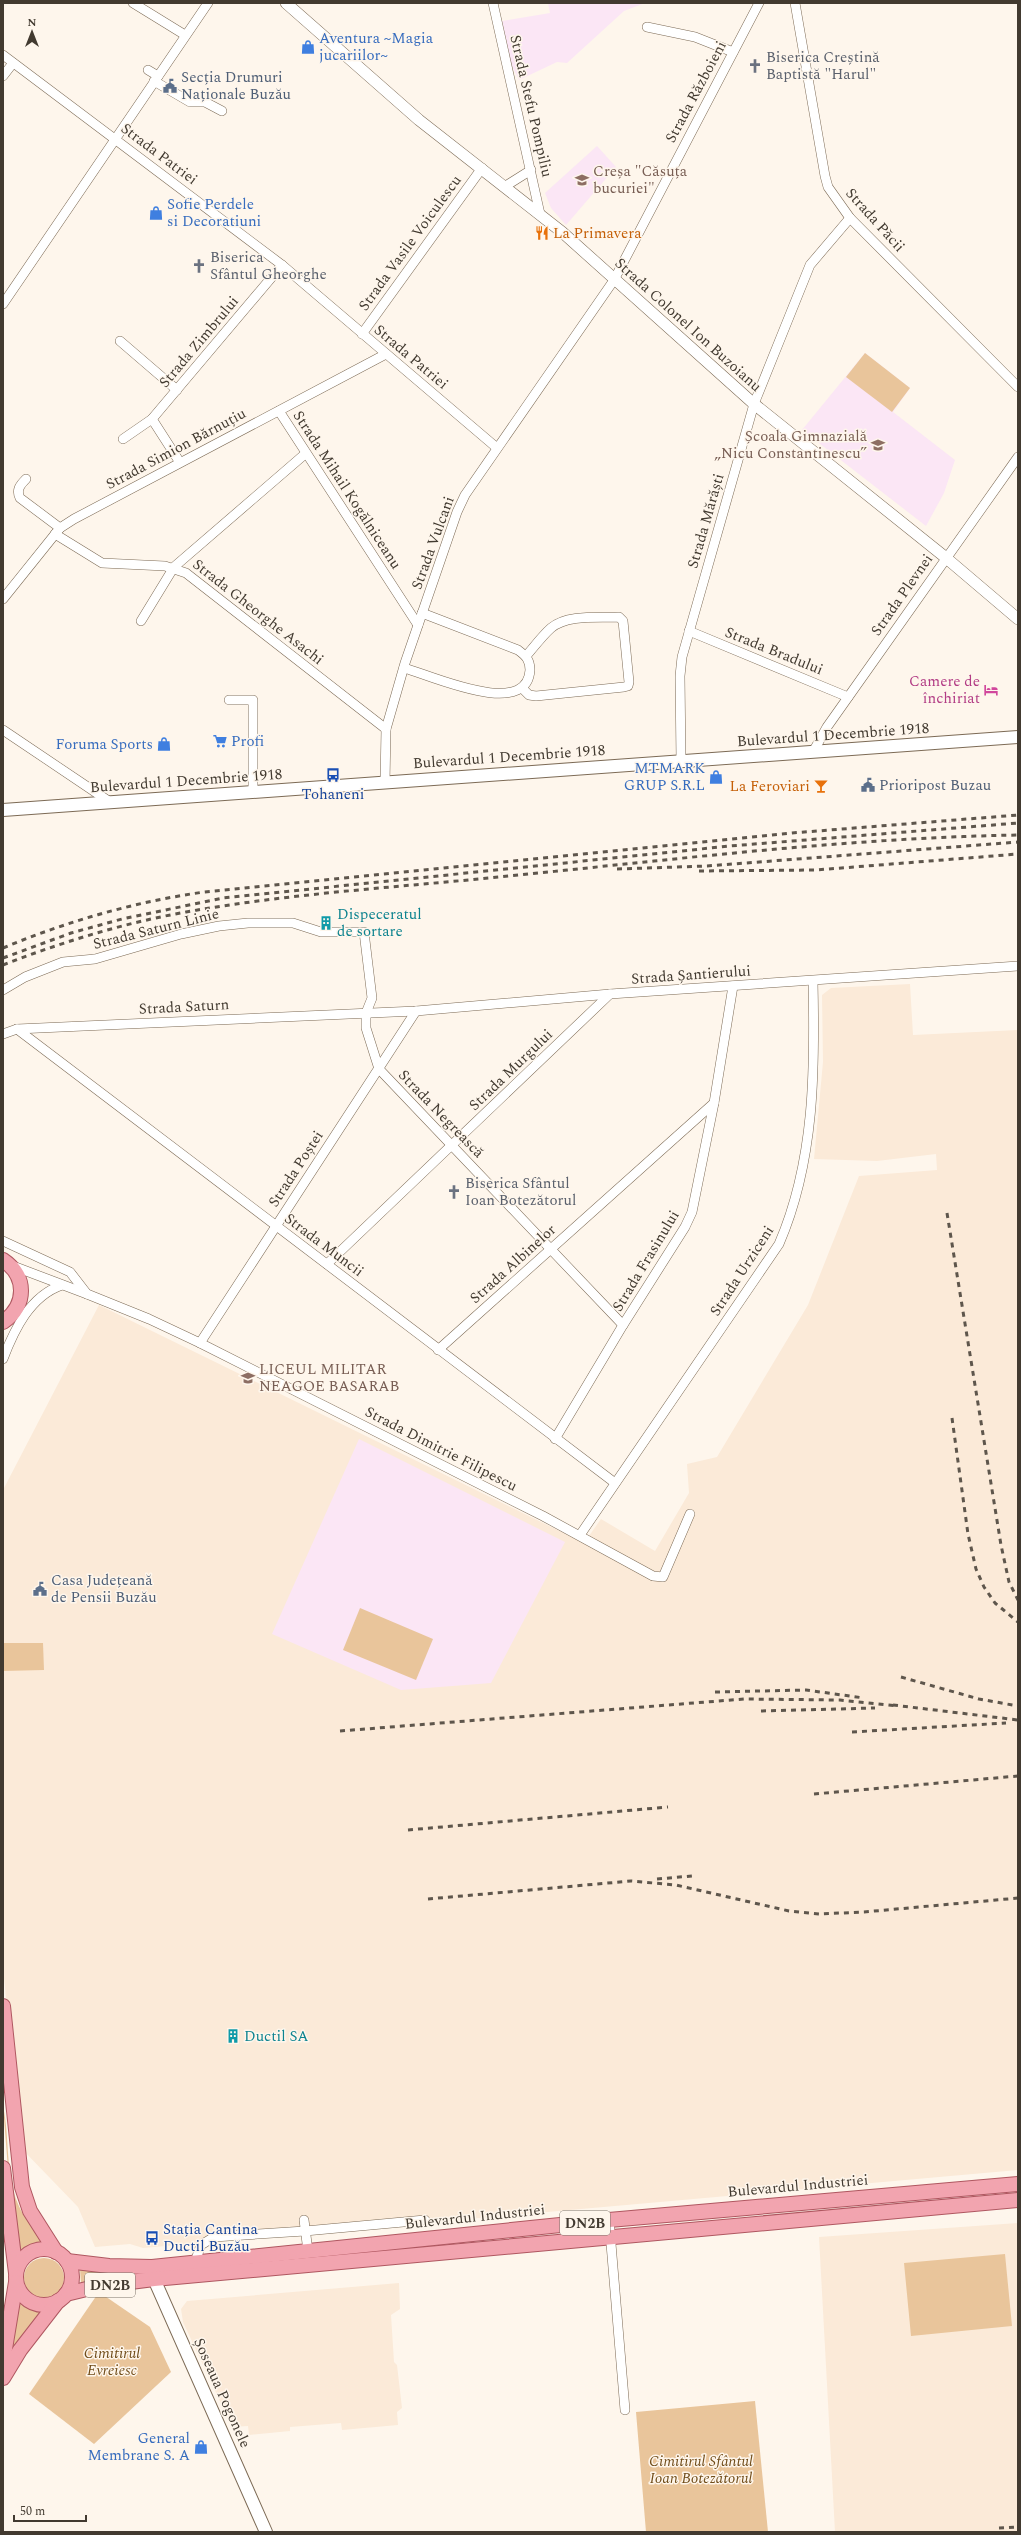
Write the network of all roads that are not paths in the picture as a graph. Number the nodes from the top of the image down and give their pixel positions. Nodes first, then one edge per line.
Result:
1 (133, 3) edge
2 (208, 3) edge
3 (286, 3) edge
4 (493, 3) edge
5 (759, 3) edge
6 (795, 3) edge
7 (647, 27) dead end
8 (185, 35) junction
9 (733, 52) junction
10 (3, 55) edge
11 (13, 63) junction
12 (148, 70) dead end
13 (3, 76) edge
14 (156, 78) junction
15 (222, 111) dead end
16 (116, 139) junction
17 (482, 168) junction
18 (531, 170) junction
19 (504, 187) junction
20 (540, 214) junction
21 (850, 218) junction
22 (282, 265) junction
23 (614, 280) junction
24 (3, 304) edge
25 (362, 334) junction
26 (120, 341) dead end
27 (386, 354) junction
28 (1018, 387) edge
29 (177, 390) junction
30 (754, 404) junction
31 (279, 412) junction
32 (152, 419) junction
33 (123, 439) dead end
34 (497, 448) junction
35 (306, 454) junction
36 (1018, 457) edge
37 (179, 461) junction
38 (26, 479) dead end
39 (58, 531) junction
40 (945, 557) junction
41 (174, 567) junction
42 (3, 599) edge
43 (422, 614) junction
44 (1018, 619) edge
45 (141, 621) dead end
46 (418, 625) junction
47 (689, 631) junction
48 (526, 656) junction
49 (404, 668) junction
50 (523, 689) junction
51 (848, 697) junction
52 (229, 700) dead end
53 (386, 729) junction
54 (3, 730) edge
55 (1018, 737) edge
56 (813, 752) junction
57 (682, 761) junction
58 (385, 783) junction
59 (253, 792) junction
60 (110, 802) junction
61 (3, 810) edge
62 (321, 932) joint
63 (1018, 966) edge
64 (813, 981) junction
65 (733, 986) junction
66 (3, 990) edge
67 (610, 994) junction
68 (416, 1011) junction
69 (366, 1013) junction
70 (17, 1029) junction
71 (3, 1034) edge
72 (379, 1069) junction
73 (714, 1103) junction
74 (452, 1147) junction
75 (276, 1227) junction
76 (3, 1241) edge
77 (551, 1248) junction
78 (8, 1263) edge
79 (327, 1264) junction
80 (62, 1285) junction
81 (87, 1294) junction
82 (37, 1303) junction
83 (7, 1319) edge
84 (623, 1325) junction
85 (200, 1343) junction
86 (438, 1350) junction
87 (3, 1359) edge
88 (555, 1439) junction
89 (615, 1483) junction
90 (690, 1514) dead end
91 (580, 1535) junction
92 (3, 2006) edge
93 (3, 2168) edge
94 (1018, 2184) edge
95 (1018, 2200) edge
96 (806, 2203) junction
97 (304, 2220) dead end
98 (425, 2220) dead end
99 (610, 2220) junction
100 (805, 2221) junction
101 (305, 2231) junction
102 (610, 2239) junction
103 (308, 2250) junction
104 (56, 2252) junction
105 (67, 2261) junction
106 (195, 2262) junction
107 (153, 2273) junction
108 (16, 2278) junction
109 (62, 2298) junction
110 (3, 2360) edge
111 (3, 2378) edge
112 (625, 2410) dead end
113 (266, 2532) edge

1 - 8 street
2 - 8 street
3 - 17 street, Strada Colonel Ion Buzoianu
4 - 18 street, Strada Stefu Pompiliu
5 - 9 street, Strada Războieni
6 - 21 street, Strada Păcii
7 - 9 street
8 - 14 street
9 - 23 street, Strada Războieni
10 - 11 street, Strada Patriei
11 - 13 street
11 - 16 street, Strada Patriei
12 - 14 street
14 - 15 street
14 - 16 street
16 - 22 street, Strada Patriei
16 - 24 street
17 - 19 street, Strada Colonel Ion Buzoianu
17 - 25 street, Strada Vasile Voiculescu
18 - 19 street
18 - 20 street, Strada Stefu Pompiliu
19 - 20 street, Strada Colonel Ion Buzoianu
20 - 23 street, Strada Colonel Ion Buzoianu
21 - 28 street, Strada Păcii
21 - 30 street, Strada Mărăști
22 - 25 street, Strada Patriei
22 - 29 street, Strada Zimbrului
23 - 30 street, Strada Colonel Ion Buzoianu
23 - 34 street, Strada Vulcani
25 - 27 street, Strada Patriei
26 - 29 street
27 - 31 street, Strada Simion Bărnuțiu
27 - 34 street, Strada Patriei
29 - 32 street, Strada Zimbrului
30 - 40 street, Strada Colonel Ion Buzoianu
30 - 47 street, Strada Mărăști
31 - 35 street, Strada Mihail Kogălniceanu
31 - 37 street, Strada Simion Bărnuțiu
32 - 33 street, Strada Zimbrului
32 - 37 street
34 - 43 street, Strada Vulcani
35 - 41 street
35 - 46 street, Strada Mihail Kogălniceanu
36 - 40 street, Strada Plevnei
37 - 39 street, Strada Simion Bărnuțiu
38 - 39 street, Strada Gheorghe Asachi
39 - 41 street, Strada Gheorghe Asachi
39 - 42 street, Strada Simion Bărnuțiu
40 - 44 street, Strada Colonel Ion Buzoianu
40 - 51 street, Strada Plevnei
41 - 45 street
41 - 53 street, Strada Gheorghe Asachi
43 - 46 street, Strada Vulcani
43 - 48 street
46 - 49 street, Strada Vulcani
47 - 51 street, Strada Bradului
47 - 57 street, Strada Mărăști
48 - 50 street
48 - 50 street
49 - 50 street
49 - 53 street, Strada Vulcani
51 - 56 street, Strada Plevnei
52 - 59 street
53 - 58 street, Strada Vulcani
54 - 60 street
55 - 56 main road, Bulevardul 1 Decembrie 1918
56 - 57 main road, Bulevardul 1 Decembrie 1918
57 - 58 main road, Bulevardul 1 Decembrie 1918
58 - 59 main road, Bulevardul 1 Decembrie 1918
59 - 60 main road, Bulevardul 1 Decembrie 1918
60 - 61 main road, Bulevardul 1 Decembrie 1918
62 - 66 street, Strada Saturn Linie
62 - 69 street, Strada Negrească
63 - 64 street, Strada Șantierului
64 - 65 street, Strada Șantierului
64 - 89 street, Strada Urziceni
65 - 67 street, Strada Șantierului
65 - 73 street, Strada Frasinului
67 - 68 street, Strada Șantierului
67 - 74 street, Strada Murgului
68 - 69 street, Strada Șantierului
68 - 72 street, Strada Poștei
69 - 70 street, Strada Saturn
69 - 72 street, Strada Negrească
70 - 71 street, Strada Saturn
70 - 75 street, Strada Muncii
72 - 74 street, Strada Negrească
72 - 75 street, Strada Poștei
73 - 77 street, Strada Albinelor
73 - 84 street, Strada Frasinului
74 - 77 street, Strada Negrească
74 - 79 street, Strada Murgului
75 - 79 street, Strada Muncii
75 - 85 street, Strada Poștei
76 - 81 street, Strada Dimitrie Filipescu
77 - 84 street, Strada Negrească
77 - 86 street, Strada Albinelor
78 - 80 street
78 - 83 main road
79 - 86 street, Strada Muncii
80 - 81 street
80 - 82 street
81 - 85 street, Strada Dimitrie Filipescu
82 - 83 street
82 - 87 street
84 - 88 street, Strada Frasinului
85 - 91 street, Strada Dimitrie Filipescu
86 - 88 street, Strada Muncii
88 - 89 street, Strada Muncii
89 - 91 street, Strada Urziceni
90 - 91 street, Strada Dimitrie Filipescu
92 - 104 main road
93 - 108 main road
94 - 96 main road, Bulevardul Industriei / DN2B
95 - 100 main road, DN2B
96 - 99 main road, Bulevardul Industriei / DN2B
96 - 100 street
97 - 101 street
98 - 101 street
99 - 102 street
99 - 103 main road, Bulevardul Industriei / DN2B
100 - 102 main road, DN2B
101 - 103 street
101 - 106 street
102 - 107 main road, DN2B
102 - 112 street
103 - 106 main road, Bulevardul Industriei / DN2B
104 - 105 main road, DN2B
104 - 108 main road
105 - 107 main road, DN2B
105 - 109 main road, DN2B
106 - 107 main road, Bulevardul Industriei / DN2B
107 - 109 main road, DN2B
107 - 113 main road, Șoseaua Pogonele
108 - 109 main road, DN2B
108 - 110 main road
109 - 111 main road, DN2B

